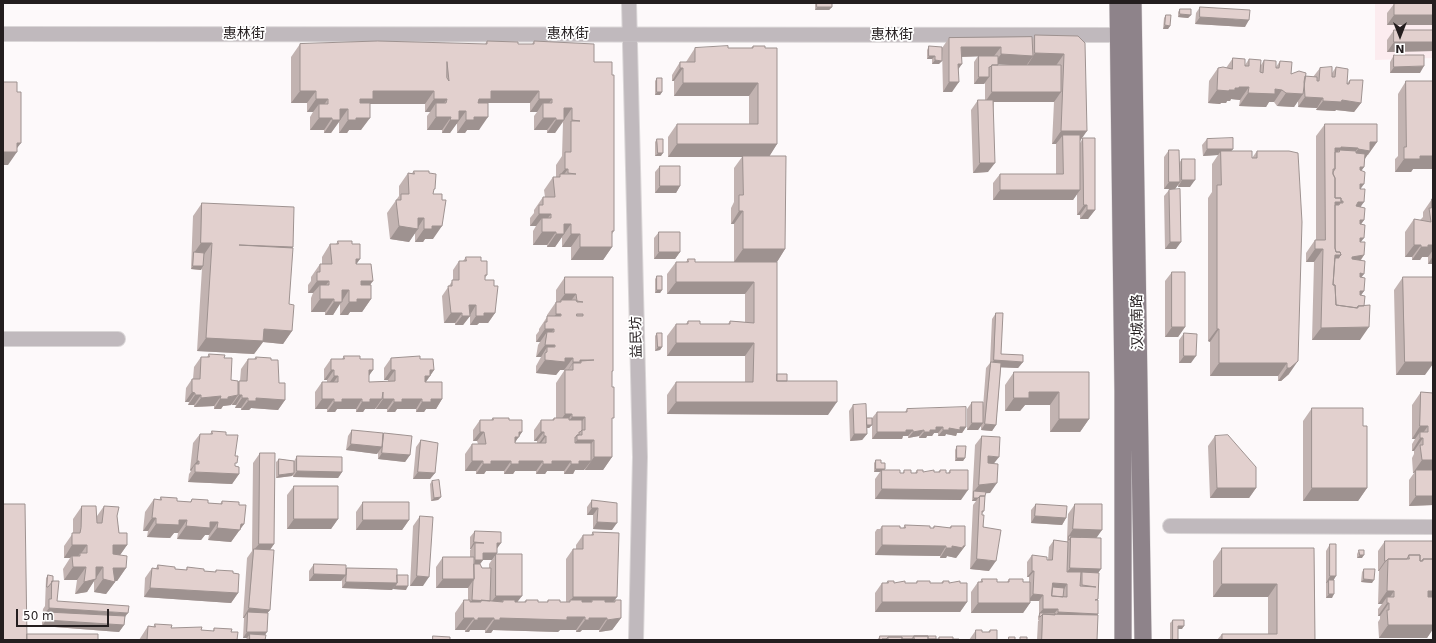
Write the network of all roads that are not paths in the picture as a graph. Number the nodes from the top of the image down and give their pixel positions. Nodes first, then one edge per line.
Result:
1 (629, 3) edge
2 (1118, 3) edge
3 (1132, 3) edge
4 (3, 34) edge
5 (630, 34) junction
6 (1125, 35) junction
7 (3, 339) edge
8 (118, 339) dead end
9 (1170, 526) dead end
10 (1433, 527) edge
11 (636, 640) edge
12 (1123, 640) edge
13 (1143, 640) edge

1 - 5 street, 益民坊
2 - 6 main road, 汉城南路
3 - 6 main road, 汉城南路
4 - 5 street, 惠林街
5 - 6 street, 惠林街
5 - 11 street, 益民坊
6 - 12 main road, 汉城南路
6 - 13 main road, 汉城南路
7 - 8 street
9 - 10 street

